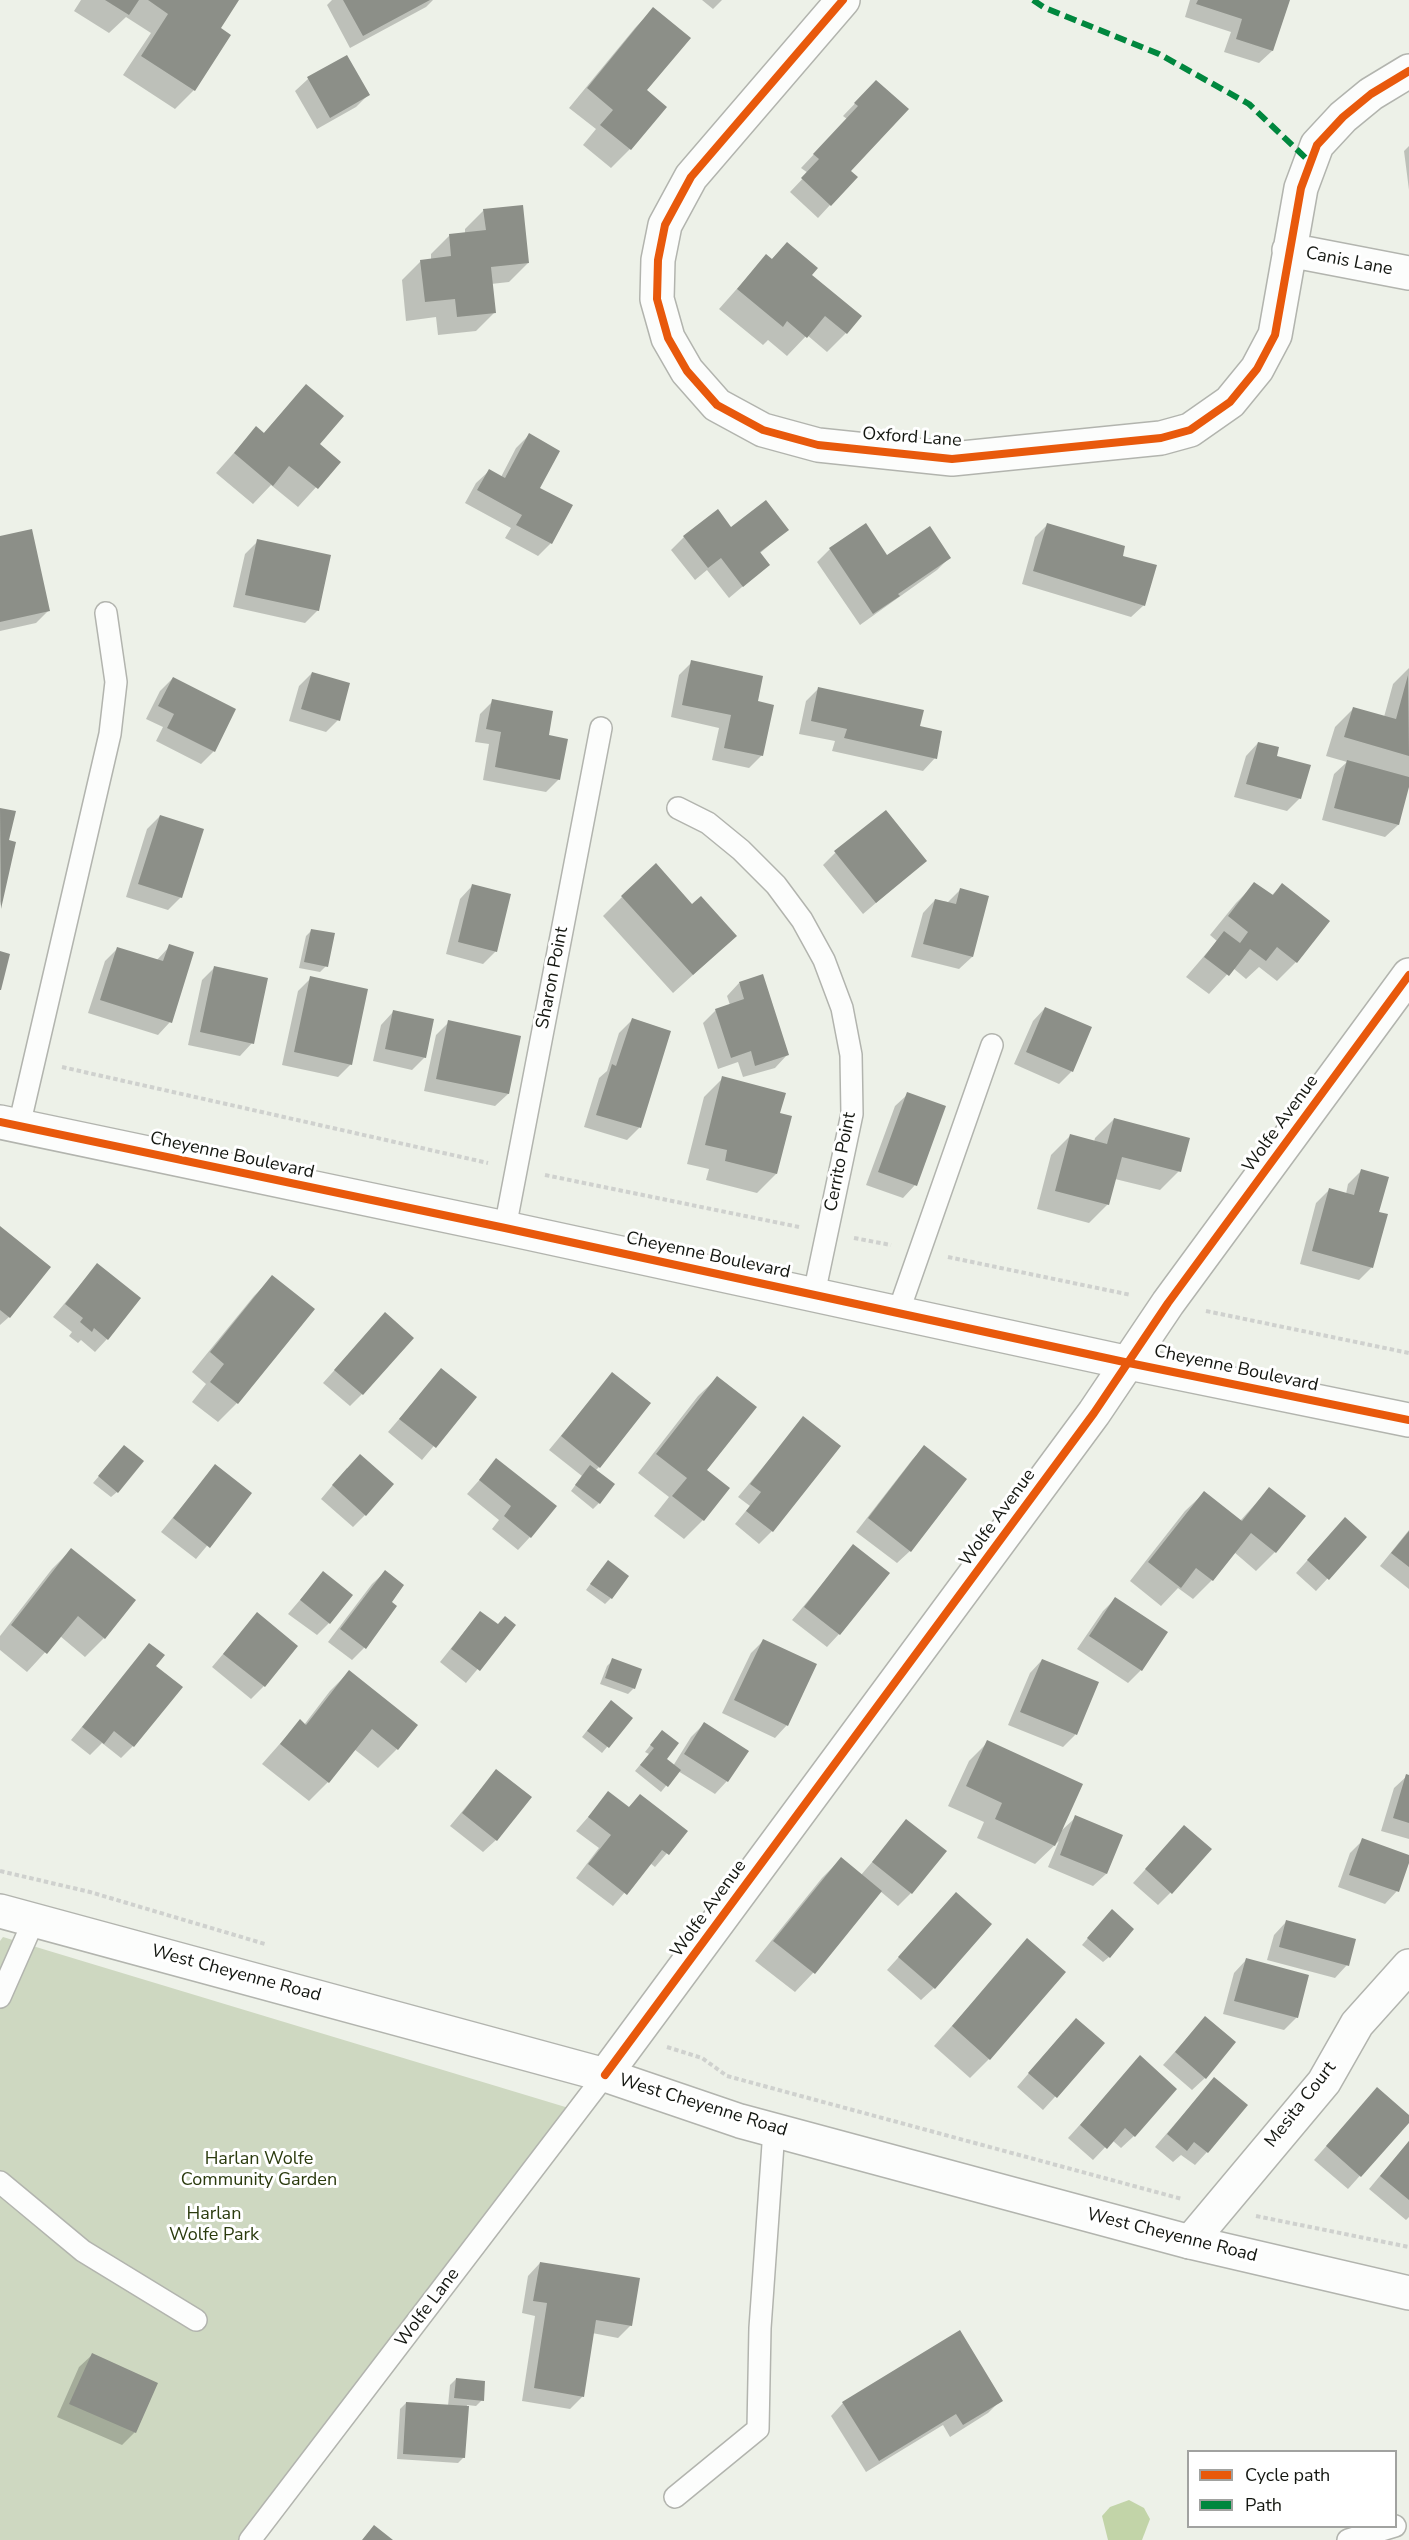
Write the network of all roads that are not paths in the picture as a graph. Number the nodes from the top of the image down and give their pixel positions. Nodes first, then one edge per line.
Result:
1 (843, 0) edge
2 (1409, 71) edge
3 (1289, 250) junction
4 (1409, 273) edge
5 (106, 614) dead end
6 (601, 728) dead end
7 (678, 808) dead end
8 (1409, 975) edge
9 (992, 1046) dead end
10 (10, 1124) edge
11 (505, 1228) junction
12 (814, 1294) junction
13 (898, 1313) junction
14 (1129, 1362) junction
15 (1409, 1420) edge
16 (0, 1911) edge
17 (34, 1920) junction
18 (1409, 1966) edge
19 (0, 1997) edge
20 (605, 2075) junction
21 (774, 2130) junction
22 (0, 2182) edge
23 (1190, 2242) junction
24 (1409, 2294) edge
25 (196, 2320) dead end
26 (675, 2497) dead end
27 (1388, 2528) edge
28 (250, 2540) edge
29 (1348, 2540) edge

1 - 3 street, Oxford Lane
2 - 3 street, Oxford Lane
3 - 4 street, Canis Lane
5 - 10 lane
6 - 11 lane, Sharon Point
7 - 12 lane, Cerrito Point
8 - 14 street, Wolfe Avenue
9 - 13 lane
10 - 11 street, Cheyenne Boulevard
11 - 12 street, Cheyenne Boulevard
12 - 13 street, Cheyenne Boulevard
13 - 14 street, Cheyenne Boulevard
14 - 15 street, Cheyenne Boulevard
14 - 20 street, Wolfe Avenue
16 - 17 street, West Cheyenne Road
17 - 19 lane
17 - 20 street, West Cheyenne Road
18 - 23 street, Mesita Court
20 - 21 street, West Cheyenne Road
20 - 28 lane, Wolfe Lane
21 - 23 street, West Cheyenne Road
21 - 26 lane
22 - 25 lane
23 - 24 street, West Cheyenne Road
27 - 29 lane

